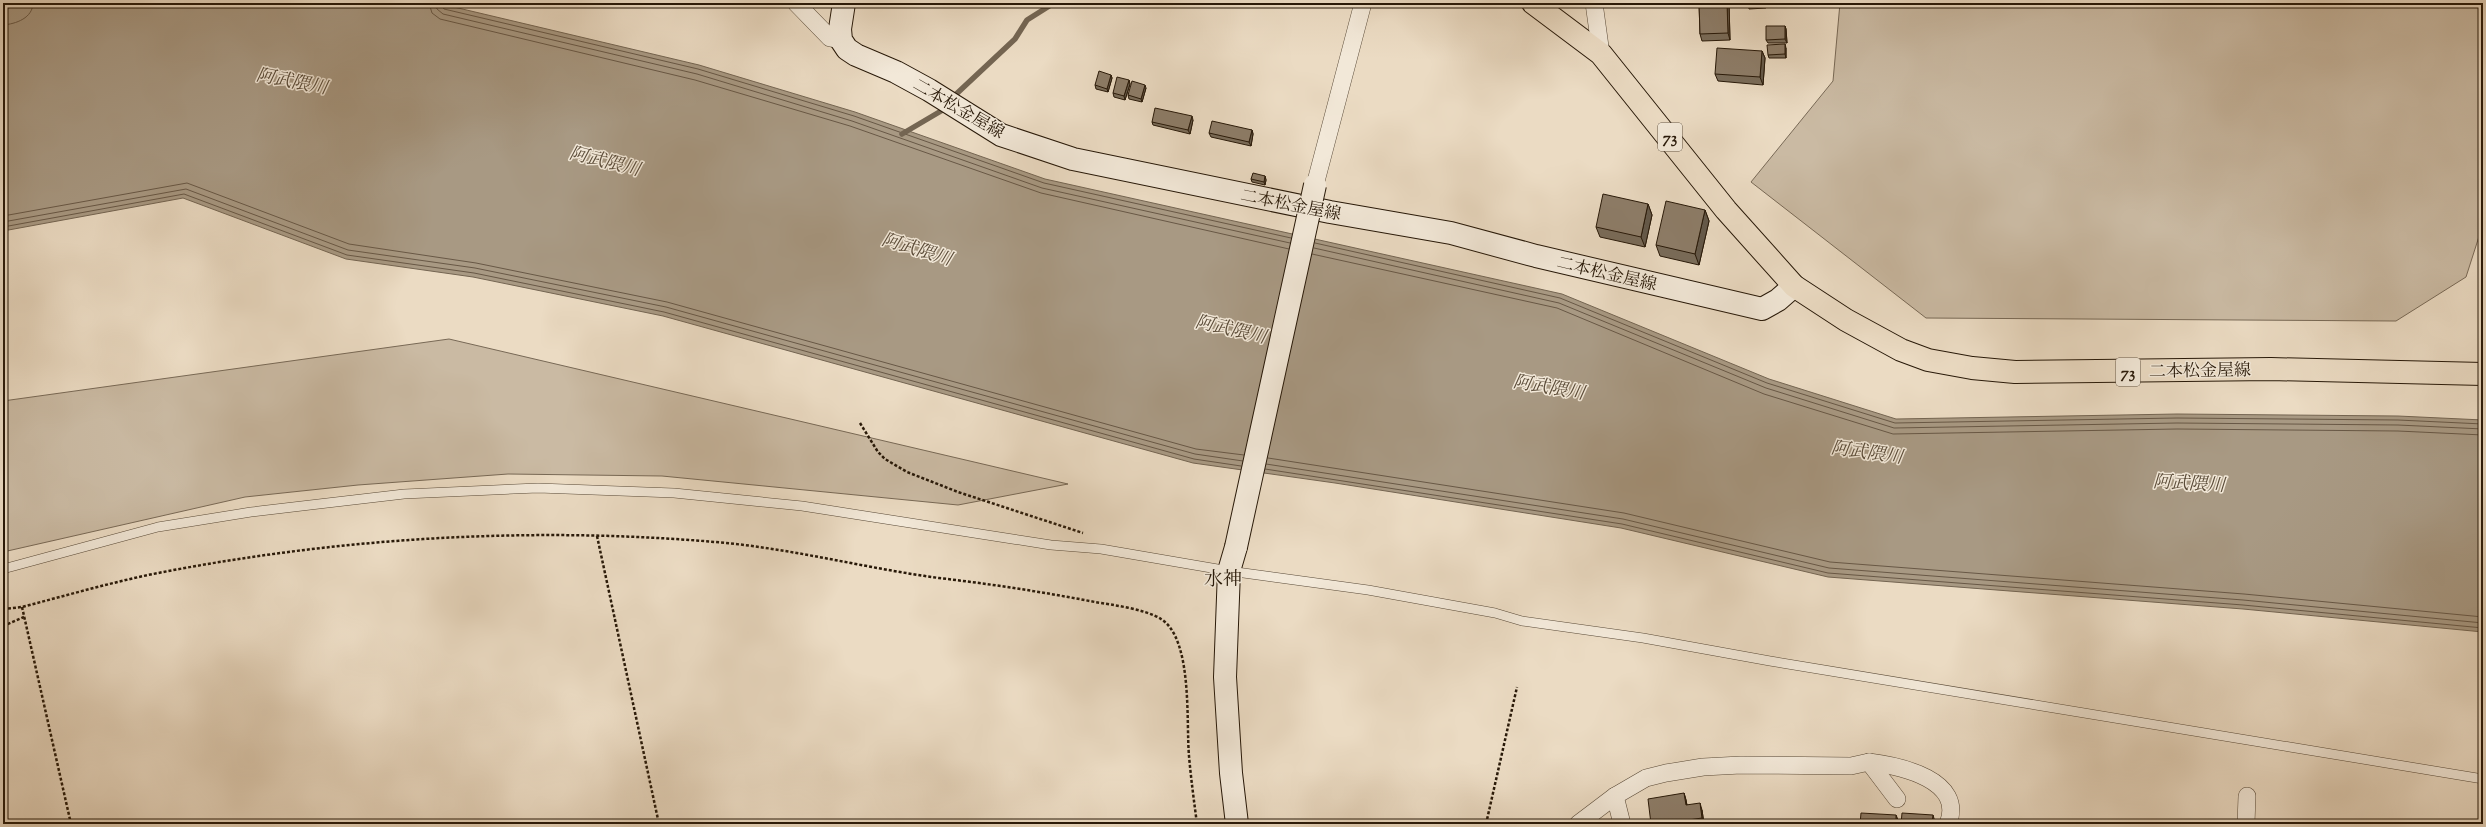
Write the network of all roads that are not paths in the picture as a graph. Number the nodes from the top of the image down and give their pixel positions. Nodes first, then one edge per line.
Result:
1 (796, 3) edge
2 (844, 3) edge
3 (1363, 3) edge
4 (1533, 3) edge
5 (1594, 3) edge
6 (842, 40) junction
7 (1601, 54) junction
8 (1315, 185) joint
9 (1794, 286) junction
10 (2483, 374) edge
11 (3, 569) edge
12 (1229, 571) junction
13 (1868, 762) junction
14 (2483, 779) edge
15 (1615, 796) junction
16 (2247, 796) dead end
17 (1897, 799) dead end
18 (1237, 824) edge
19 (1578, 824) edge
20 (1622, 824) edge
21 (1948, 824) edge
22 (2246, 824) edge

1 - 6 street
2 - 6 street
3 - 8 street
4 - 7 main road, 二本松金屋線 / 73
5 - 7 street
6 - 9 street, 二本松金屋線
7 - 9 main road, 二本松金屋線 / 73
8 - 12 street, bridge
9 - 10 main road, 二本松金屋線 / 73
11 - 12 lane
12 - 14 lane
12 - 18 street
13 - 15 street
13 - 17 street
13 - 21 street
15 - 19 street
15 - 20 street
16 - 22 street

